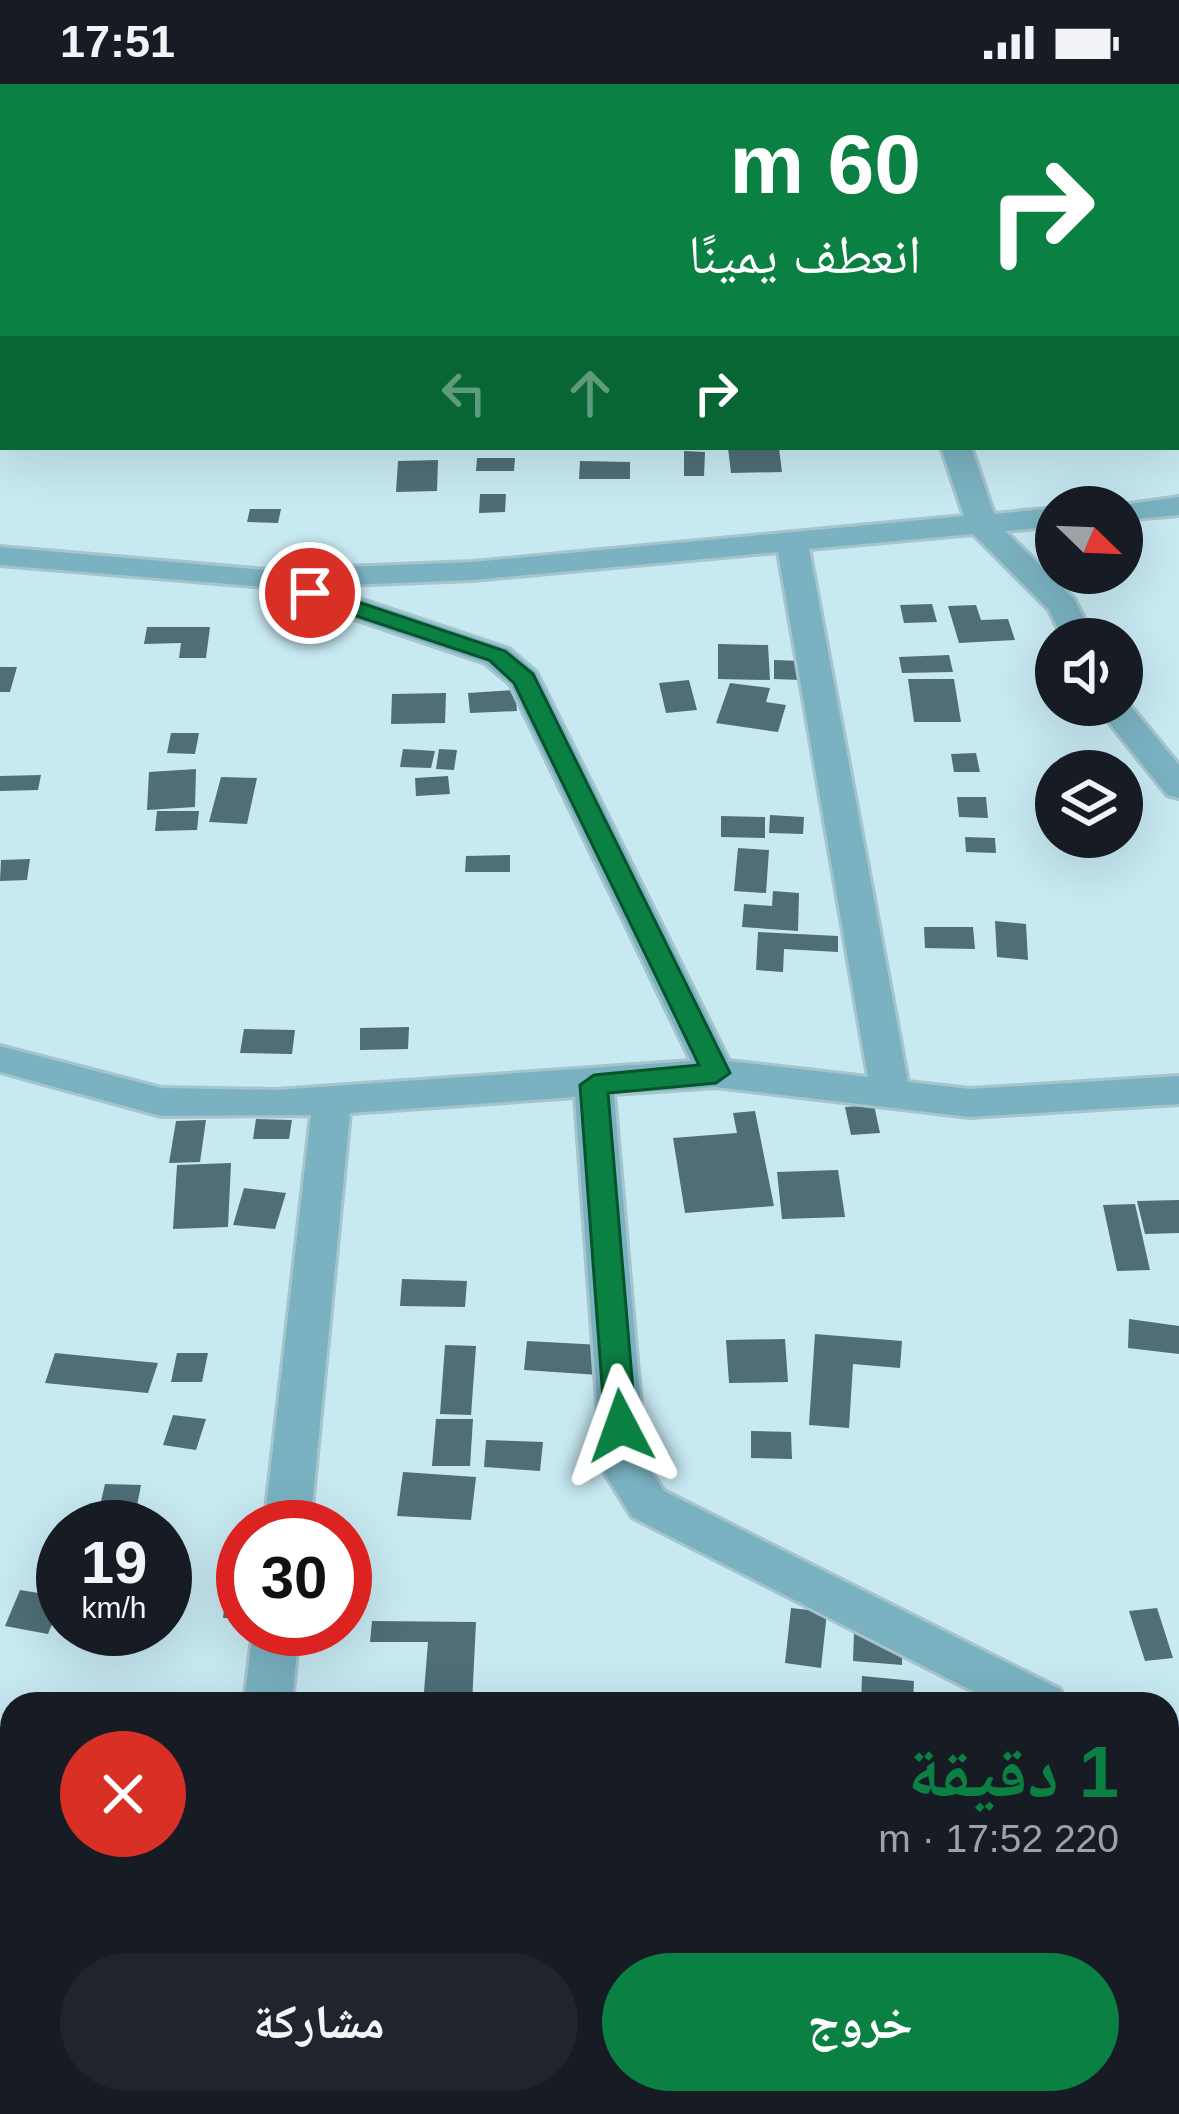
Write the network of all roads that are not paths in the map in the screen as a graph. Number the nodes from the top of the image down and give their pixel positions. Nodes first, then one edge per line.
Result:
1 (957, 450) edge
2 (1179, 506) edge
3 (1143, 509) edge
4 (1035, 519) edge
5 (982, 525) junction
6 (792, 542) junction
7 (0, 556) edge
8 (266, 579) junction
9 (1069, 618) edge
10 (1129, 726) edge
11 (1179, 787) edge
12 (0, 1059) edge
13 (716, 1073) junction
14 (594, 1085) junction
15 (1179, 1090) edge
16 (891, 1096) junction
17 (332, 1098) junction
18 (290, 1500) edge
19 (273, 1656) edge
20 (269, 1692) edge
21 (1019, 1692) edge

1 - 5 street
2 - 3 street
4 - 5 street
5 - 6 street
5 - 9 street
6 - 8 street
6 - 16 street
7 - 8 street
8 - 13 street
10 - 11 street
12 - 17 street
13 - 14 street
13 - 16 street
14 - 17 street
14 - 21 street
15 - 16 street
17 - 18 street
19 - 20 street

